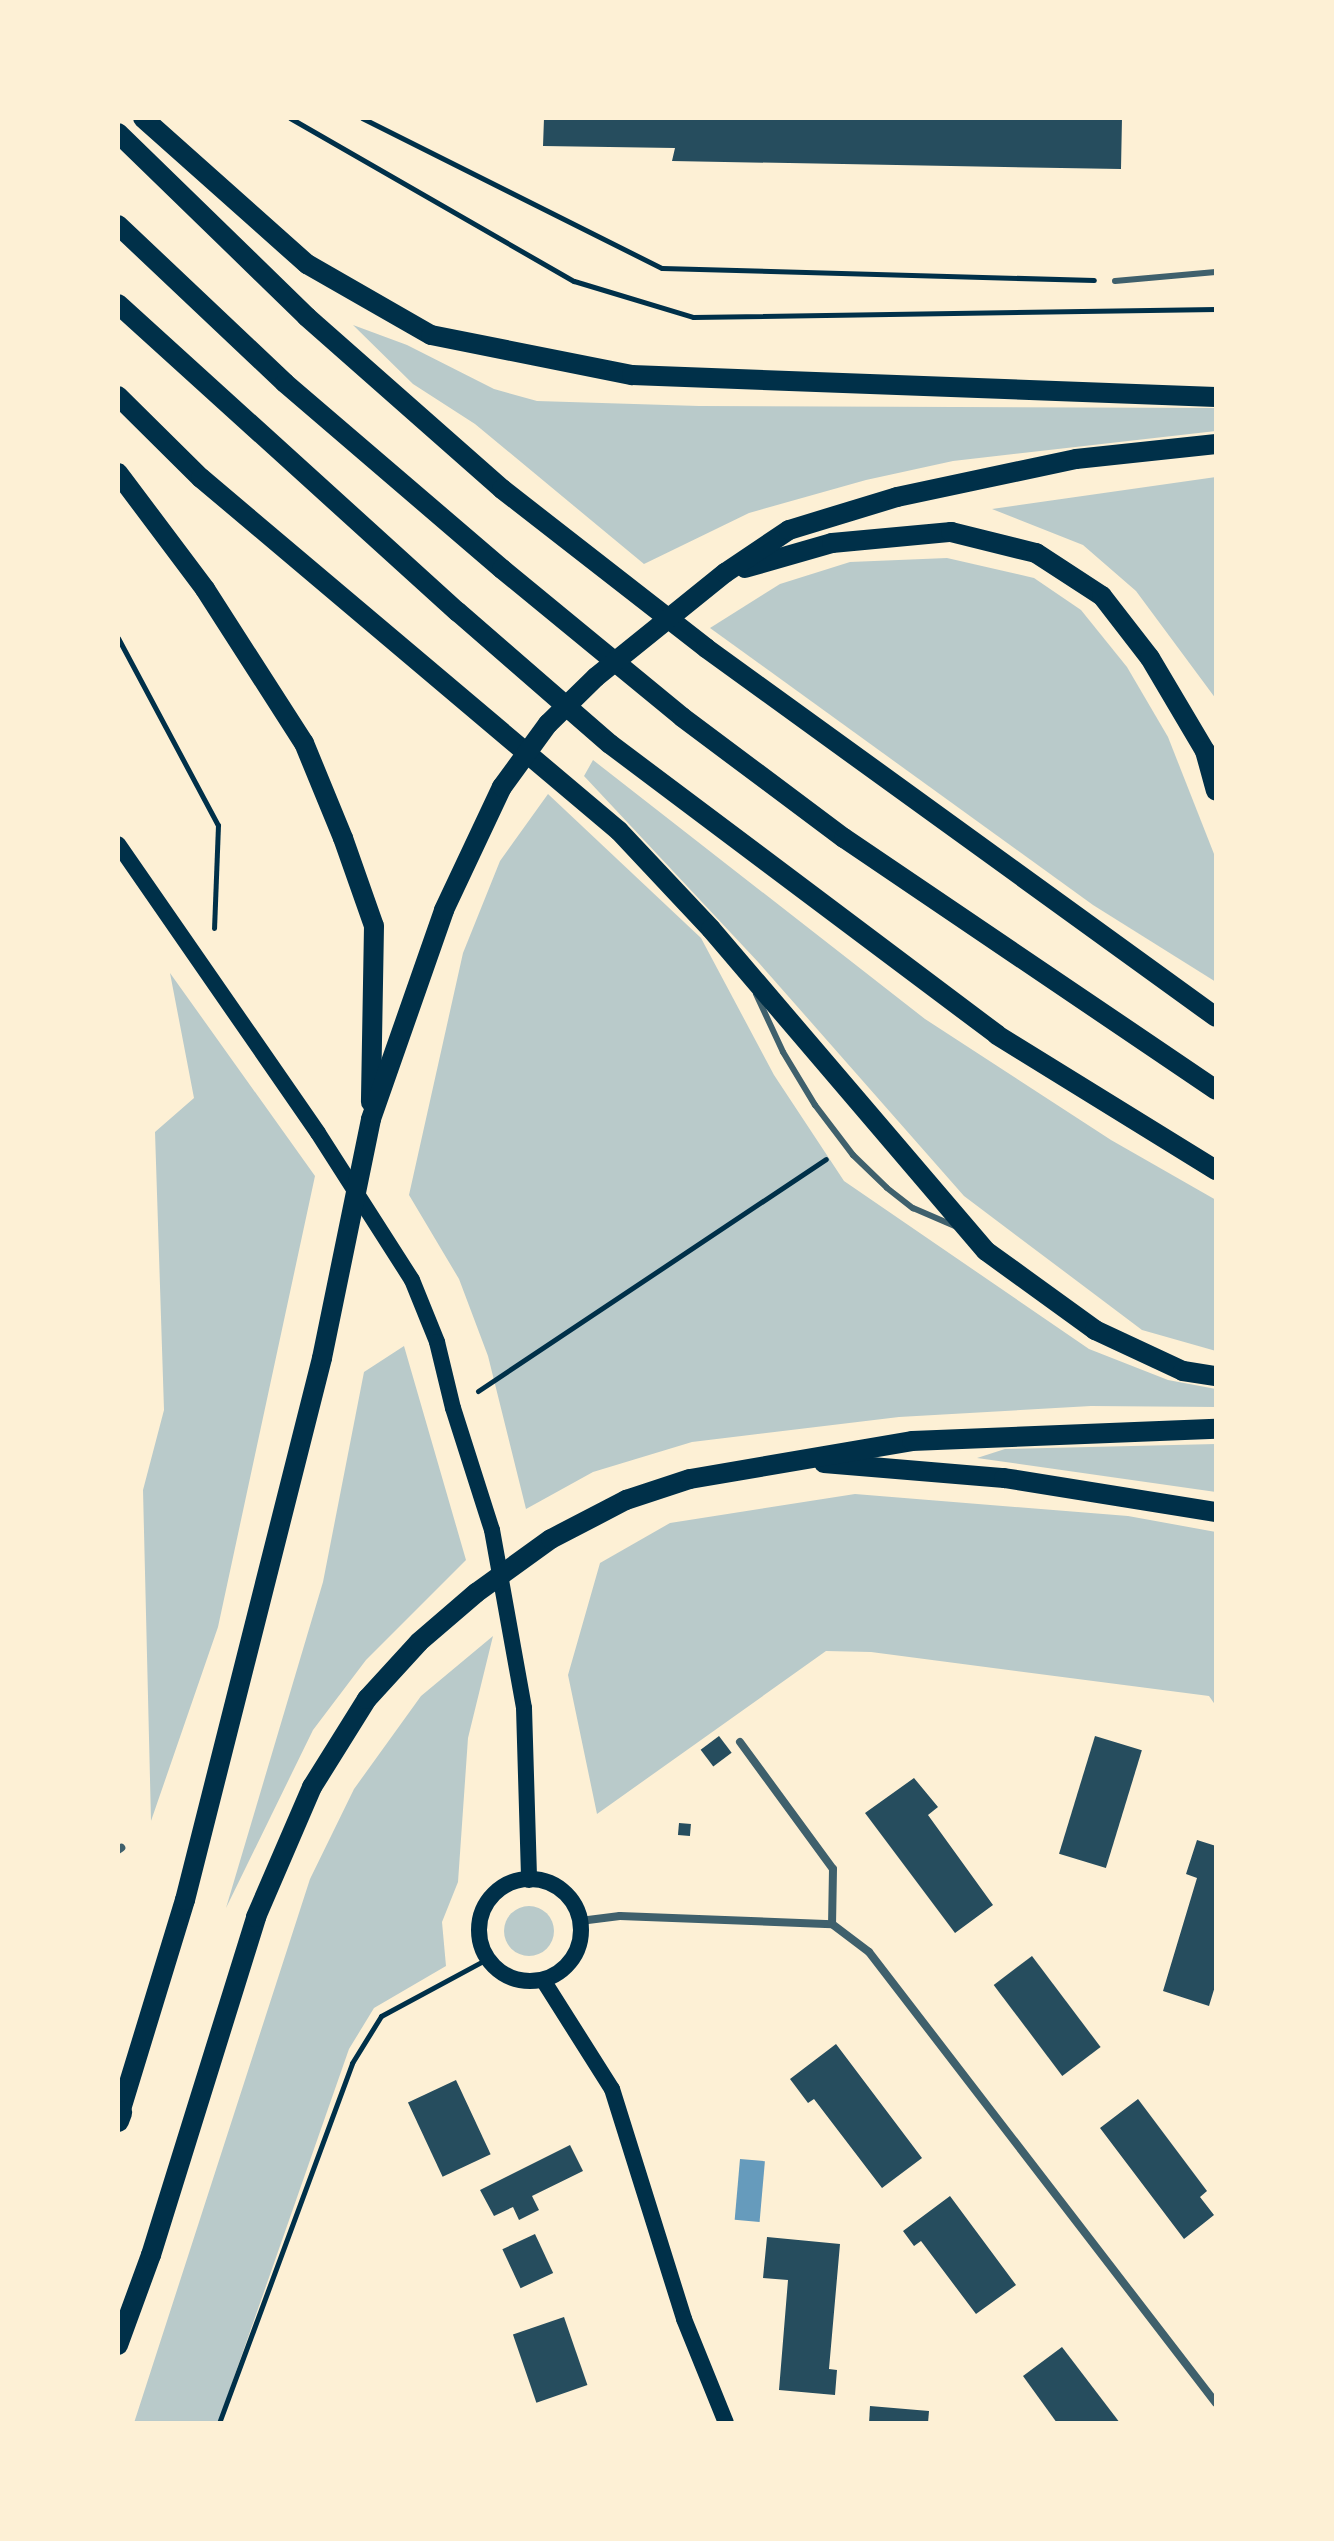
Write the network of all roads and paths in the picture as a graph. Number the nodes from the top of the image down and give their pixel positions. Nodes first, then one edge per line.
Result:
1 (143, 118) edge
2 (290, 118) edge
3 (362, 118) edge
4 (118, 133) edge
5 (118, 225) edge
6 (1216, 272) edge
7 (1115, 281) joint
8 (118, 304) edge
9 (1216, 309) edge
10 (118, 396) edge
11 (1216, 397) edge
12 (1216, 444) edge
13 (118, 473) edge
14 (725, 573) junction
15 (118, 638) edge
16 (1216, 791) edge
17 (118, 844) edge
18 (742, 965) junction
19 (212, 981) junction
20 (1216, 1017) edge
21 (1216, 1090) edge
22 (371, 1119) junction
23 (846, 1145) junction
24 (1216, 1170) edge
25 (971, 1233) junction
26 (1216, 1376) edge
27 (453, 1408) junction
28 (1216, 1429) edge
29 (788, 1460) junction
30 (1216, 1512) edge
31 (740, 1742) dead end
32 (529, 1880) junction
33 (580, 1921) junction
34 (832, 1924) junction
35 (487, 1959) junction
36 (543, 1980) junction
37 (119, 2117) edge
38 (118, 2345) edge
39 (1216, 2403) edge
40 (219, 2423) edge
41 (726, 2423) edge

1 - 11 main road
2 - 9 path
3 - 7 path
4 - 20 main road
5 - 21 main road
6 - 7 lane
8 - 24 main road
10 - 18 main road
12 - 14 main road
13 - 22 main road
14 - 16 main road
14 - 22 main road
15 - 19 path
17 - 19 main road
18 - 23 lane
18 - 25 main road
19 - 27 main road
22 - 37 main road
23 - 25 lane
23 - 27 path
25 - 26 main road
27 - 32 main road
28 - 29 main road
29 - 30 main road
29 - 38 main road
31 - 34 street
32 - 33 main road
32 - 35 main road
33 - 34 street
33 - 36 main road
34 - 39 street
35 - 36 main road
35 - 40 path
36 - 41 main road

